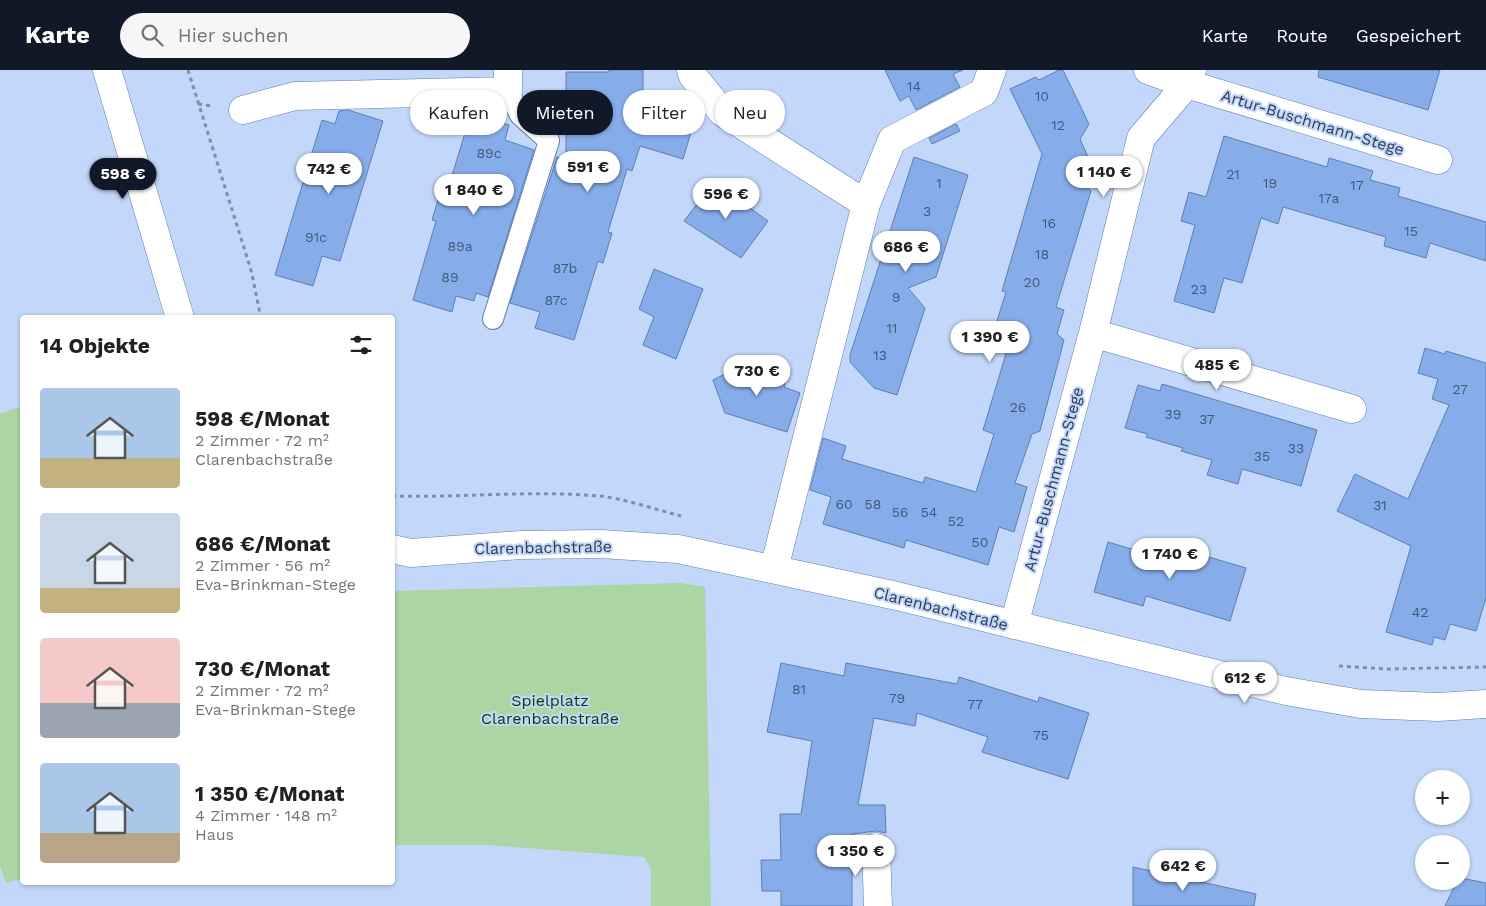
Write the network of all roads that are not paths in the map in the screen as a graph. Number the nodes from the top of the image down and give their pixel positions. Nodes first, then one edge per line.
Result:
1 (107, 70) edge
2 (691, 70) edge
3 (992, 70) edge
4 (1148, 70) edge
5 (1190, 77) edge
6 (508, 81) edge
7 (243, 110) dead end
8 (1438, 160) dead end
9 (866, 204) junction
10 (179, 315) edge
11 (493, 319) dead end
12 (1093, 333) junction
13 (1352, 408) dead end
14 (395, 550) edge
15 (774, 569) junction
16 (1014, 625) junction
17 (1486, 704) edge
18 (876, 847) dead end
19 (878, 906) edge

1 - 10 street
2 - 9 street
3 - 9 street
4 - 5 street, Artur-Buschmann-Stege
5 - 8 street, Artur-Buschmann-Stege
5 - 12 street, Artur-Buschmann-Stege
6 - 7 street
6 - 11 lane
9 - 15 street
12 - 13 street
12 - 16 street, Artur-Buschmann-Stege
14 - 15 street, Clarenbachstraße
15 - 16 street, Clarenbachstraße
16 - 17 street, Clarenbachstraße
18 - 19 street

